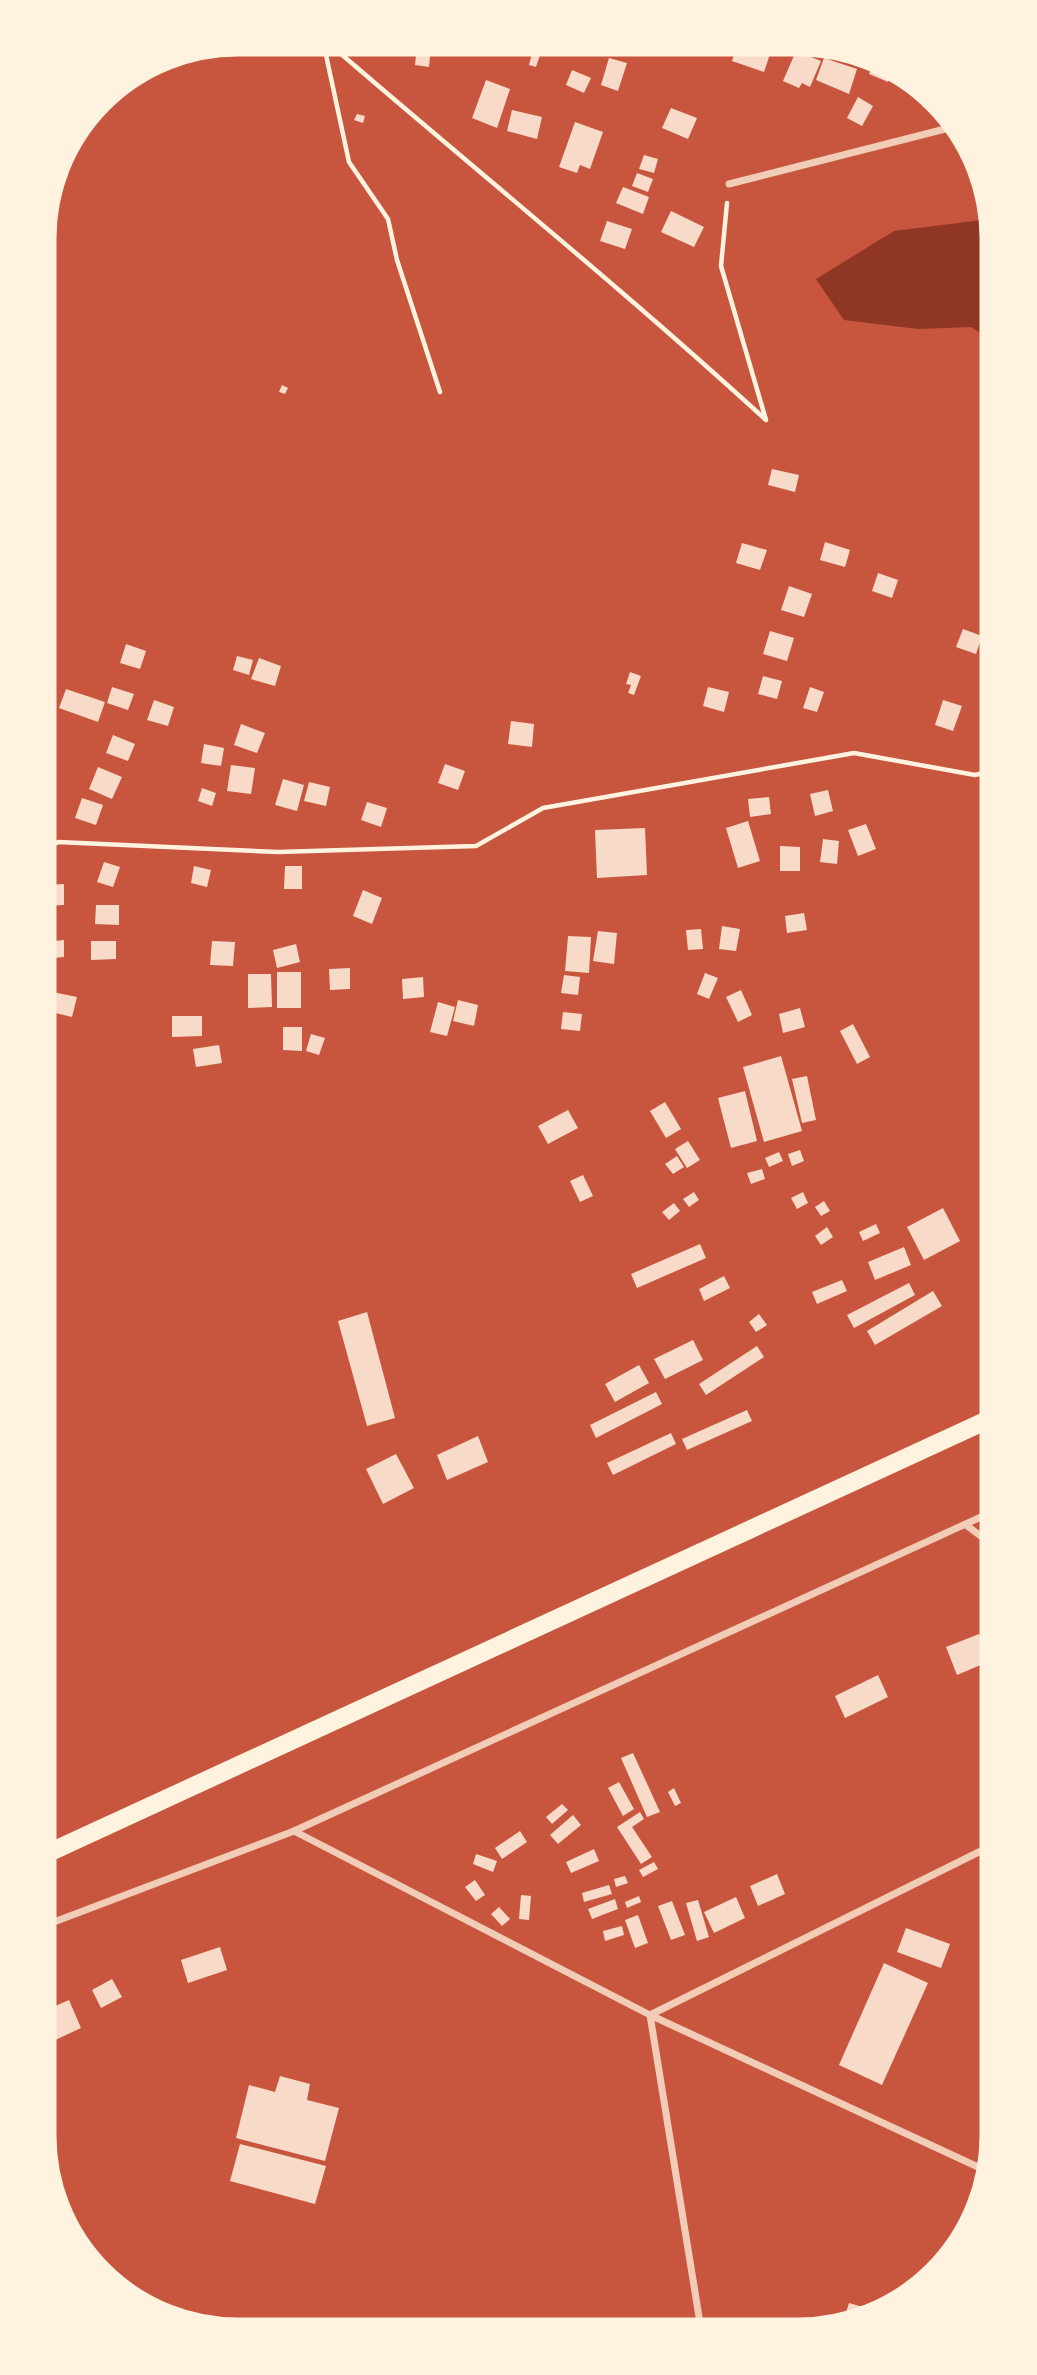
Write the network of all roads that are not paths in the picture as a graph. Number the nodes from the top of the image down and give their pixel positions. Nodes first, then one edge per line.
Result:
1 (948, 128) edge
2 (729, 184) road end
3 (984, 1422) edge
4 (984, 1516) edge
5 (966, 1525) junction
6 (984, 1538) edge
7 (295, 1831) junction
8 (984, 1849) edge
9 (53, 1851) edge
10 (53, 1922) edge
11 (650, 2015) junction
12 (981, 2169) edge
13 (700, 2322) edge

1 - 2 street
3 - 9 main road
4 - 5 street
5 - 6 street
5 - 7 street
7 - 10 street
7 - 11 street
8 - 11 street
11 - 12 street
11 - 13 street

